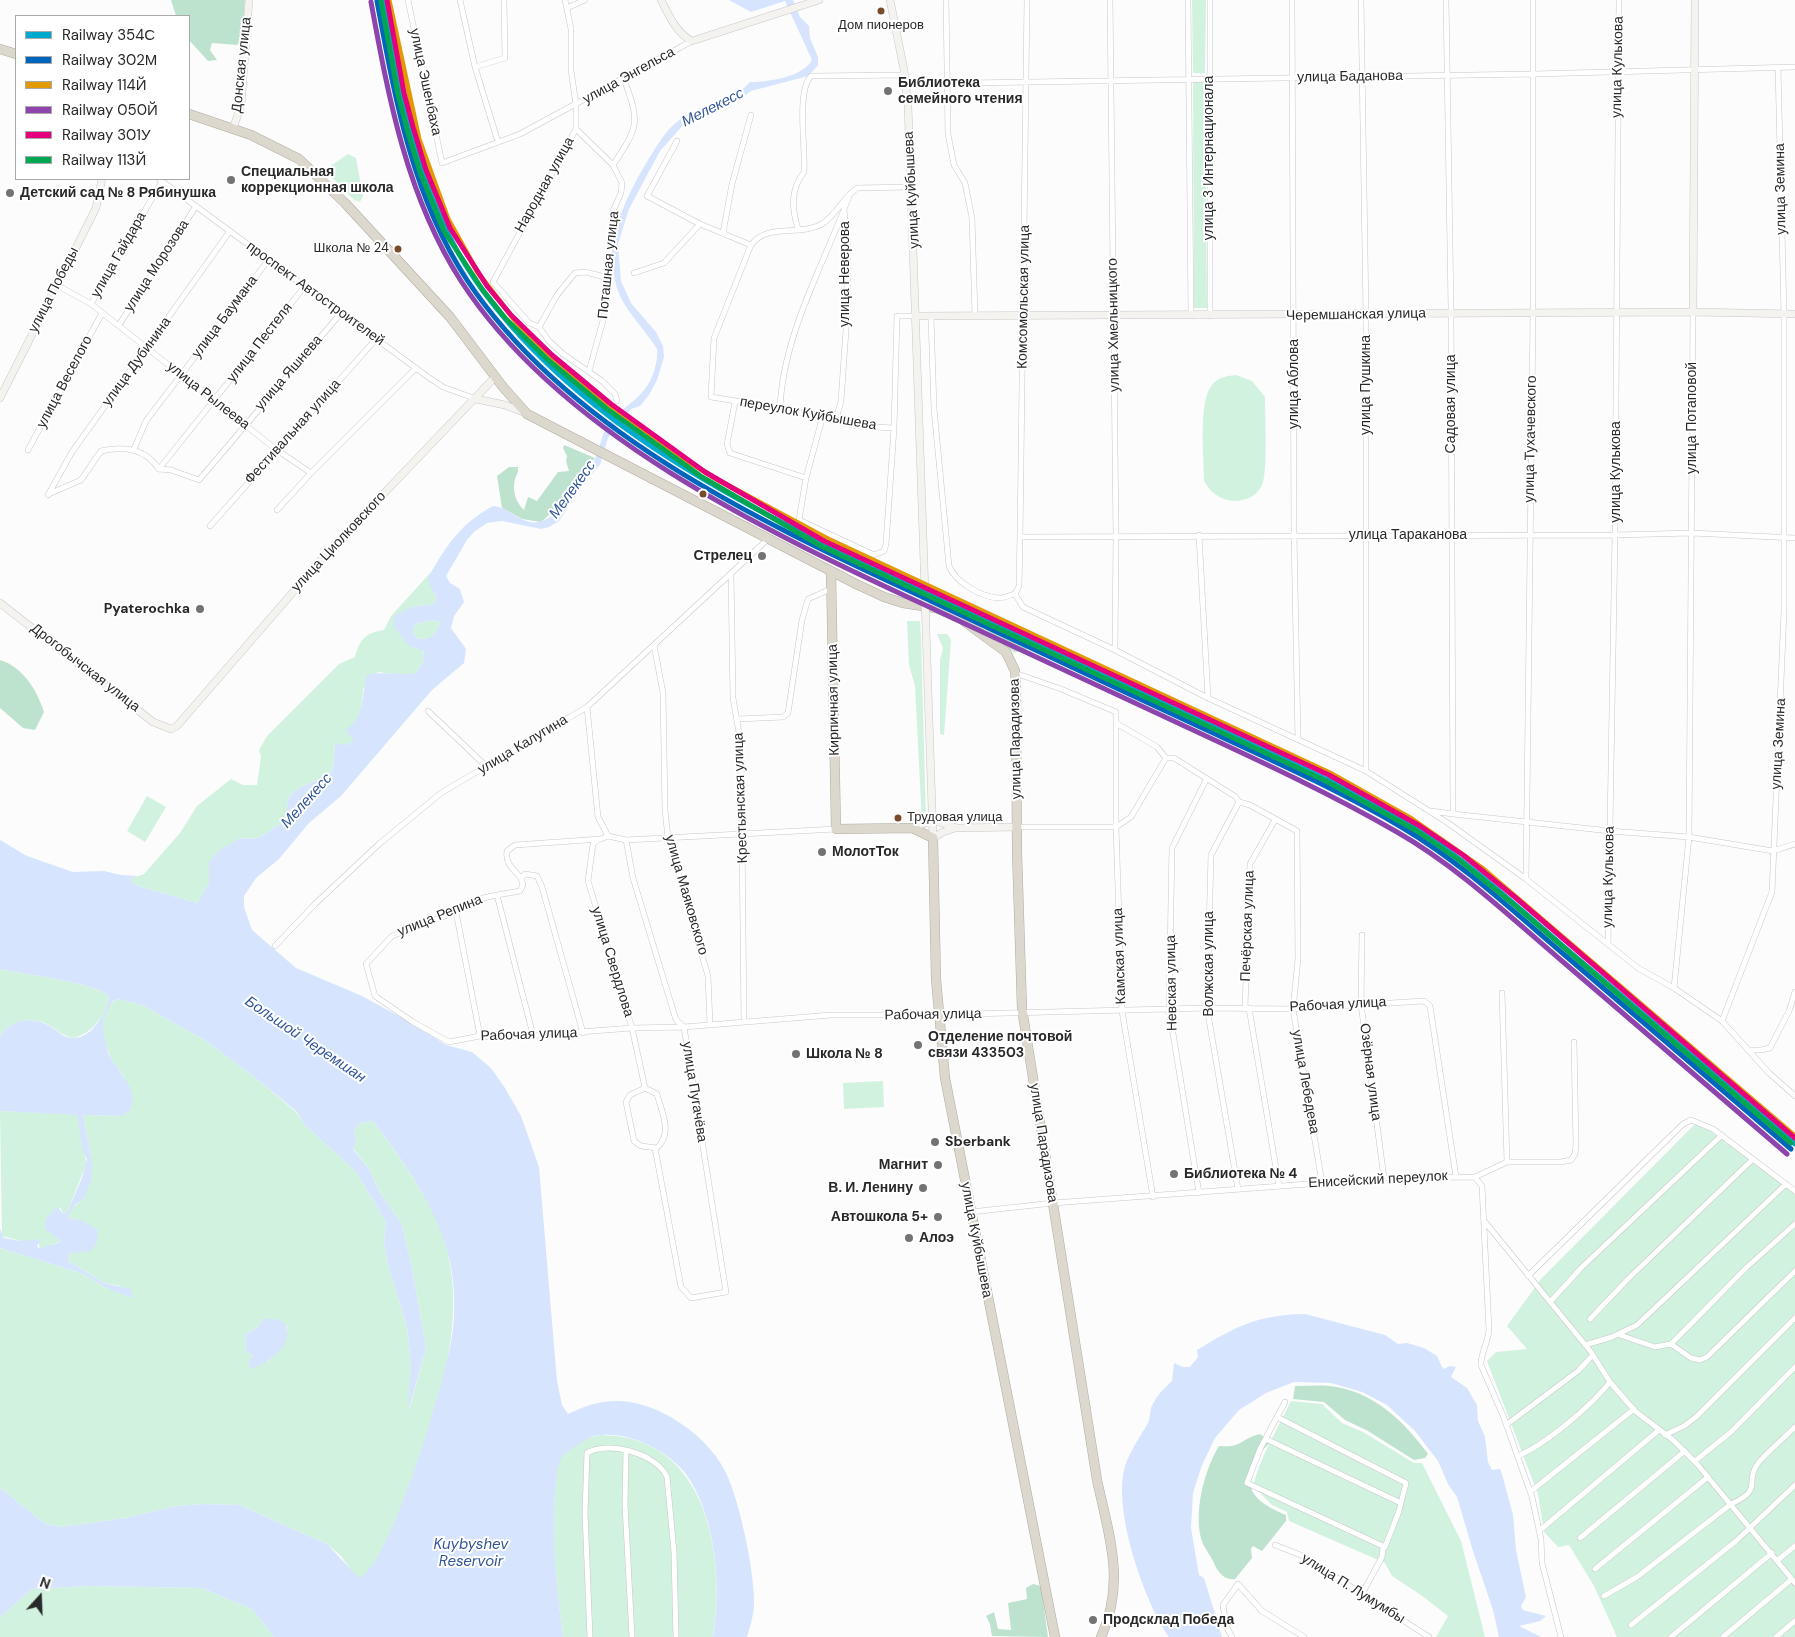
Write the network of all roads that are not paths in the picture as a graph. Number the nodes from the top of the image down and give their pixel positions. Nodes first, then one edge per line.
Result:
1 (249, 0) edge
2 (408, 0) edge
3 (460, 0) edge
4 (504, 0) edge
5 (565, 0) edge
6 (585, 0) edge
7 (661, 0) edge
8 (820, 0) edge
9 (890, 0) edge
10 (946, 0) edge
11 (1027, 0) edge
12 (1110, 0) edge
13 (1188, 0) edge
14 (1210, 0) edge
15 (1292, 0) edge
16 (1361, 0) edge
17 (1446, 0) edge
18 (1533, 0) edge
19 (1619, 0) edge
20 (1695, 0) edge
21 (566, 8) junction
22 (692, 41) junction
23 (0, 49) edge
24 (15, 54) edge
25 (475, 67) junction
26 (1795, 67) edge
27 (1778, 68) junction
28 (1694, 70) junction
29 (1618, 71) junction
30 (1446, 74) junction
31 (1534, 74) junction
32 (904, 75) junction
33 (1362, 77) junction
34 (624, 78) junction
35 (1208, 78) junction
36 (1294, 78) junction
37 (1189, 79) junction
38 (1110, 80) junction
39 (948, 82) junction
40 (1025, 82) junction
41 (905, 84) junction
42 (576, 105) junction
43 (190, 114) edge
44 (751, 114) dead end
45 (234, 129) junction
46 (576, 129) junction
47 (677, 141) dead end
48 (498, 142) junction
49 (442, 163) joint
50 (613, 165) junction
51 (102, 180) edge
52 (161, 180) edge
53 (912, 187) junction
54 (850, 194) junction
55 (196, 206) junction
56 (844, 209) junction
57 (700, 224) junction
58 (798, 229) junction
59 (230, 231) junction
60 (723, 233) junction
61 (751, 245) junction
62 (269, 260) junction
63 (634, 273) dead end
64 (605, 276) junction
65 (57, 285) junction
66 (305, 286) junction
67 (91, 304) junction
68 (1693, 312) junction
69 (102, 313) junction
70 (341, 313) junction
71 (1451, 313) junction
72 (1533, 313) junction
73 (1616, 313) junction
74 (975, 314) junction
75 (1784, 314) junction
76 (1795, 314) edge
77 (1024, 315) junction
78 (1114, 315) junction
79 (1294, 315) junction
80 (1366, 315) junction
81 (917, 316) junction
82 (932, 316) junction
83 (1191, 316) junction
84 (1210, 316) junction
85 (119, 325) junction
86 (539, 327) junction
87 (376, 339) junction
88 (147, 348) junction
89 (416, 368) junction
90 (589, 371) junction
91 (181, 375) junction
92 (495, 378) junction
93 (0, 398) edge
94 (476, 399) junction
95 (215, 400) junction
96 (616, 401) dead end
97 (735, 402) junction
98 (780, 408) junction
99 (527, 414) junction
100 (822, 419) junction
101 (836, 419) junction
102 (245, 424) junction
103 (894, 428) junction
104 (28, 450) dead end
105 (134, 450) junction
106 (277, 450) junction
107 (158, 470) junction
108 (311, 473) junction
109 (806, 478) junction
110 (277, 510) dead end
111 (210, 526) dead end
112 (1692, 533) junction
113 (1366, 534) junction
114 (1116, 535) junction
115 (1294, 535) junction
116 (1451, 535) junction
117 (1530, 535) junction
118 (1615, 535) junction
119 (1199, 536) junction
120 (1020, 537) junction
121 (1784, 538) junction
122 (1795, 538) edge
123 (768, 540) junction
124 (831, 572) junction
125 (731, 574) junction
126 (832, 589) junction
127 (1015, 594) junction
128 (0, 603) edge
129 (654, 645) junction
130 (1115, 650) junction
131 (1015, 673) junction
132 (1208, 698) junction
133 (587, 708) junction
134 (428, 711) dead end
135 (738, 718) junction
136 (1116, 722) junction
137 (171, 729) joint
138 (1298, 739) junction
139 (1166, 758) junction
140 (487, 767) junction
141 (1366, 771) junction
142 (1206, 780) junction
143 (1239, 802) junction
144 (1426, 809) junction
145 (1453, 811) junction
146 (933, 820) junction
147 (1275, 820) junction
148 (1527, 823) junction
149 (1017, 827) junction
150 (1116, 827) junction
151 (912, 828) junction
152 (957, 828) junction
153 (836, 829) junction
154 (1610, 831) junction
155 (743, 833) junction
156 (608, 836) junction
157 (1689, 837) junction
158 (668, 838) junction
159 (933, 838) junction
160 (601, 839) junction
161 (626, 840) junction
162 (1795, 844) edge
163 (1787, 847) junction
164 (1795, 848) edge
165 (1773, 851) junction
166 (521, 878) junction
167 (1526, 879) junction
168 (497, 895) junction
169 (456, 912) junction
170 (1362, 935) dead end
171 (1608, 944) junction
172 (275, 946) dead end
173 (1674, 988) junction
174 (1795, 992) edge
175 (1502, 993) dead end
176 (1361, 1004) junction
177 (1430, 1006) joint
178 (1207, 1008) junction
179 (1247, 1008) junction
180 (1292, 1009) junction
181 (1169, 1010) junction
182 (1122, 1011) junction
183 (1022, 1013) junction
184 (938, 1015) junction
185 (1722, 1021) junction
186 (744, 1022) junction
187 (710, 1024) junction
188 (684, 1027) junction
189 (632, 1028) junction
190 (583, 1033) junction
191 (533, 1035) junction
192 (480, 1036) junction
193 (449, 1042) joint
194 (1574, 1042) dead end
195 (1748, 1050) junction
196 (645, 1088) junction
197 (1795, 1096) edge
198 (1722, 1135) junction
199 (655, 1148) junction
200 (1753, 1159) junction
201 (1507, 1162) junction
202 (1456, 1177) junction
203 (1475, 1177) junction
204 (1384, 1178) junction
205 (1322, 1182) junction
206 (1786, 1184) junction
207 (1279, 1186) junction
208 (1238, 1190) junction
209 (1795, 1191) edge
210 (1199, 1193) junction
211 (1153, 1197) junction
212 (1053, 1203) junction
213 (971, 1212) junction
214 (1484, 1222) junction
215 (1795, 1224) edge
216 (1795, 1271) edge
217 (1528, 1276) junction
218 (1550, 1302) junction
219 (1795, 1318) edge
220 (1590, 1319) dead end
221 (1619, 1334) junction
222 (1671, 1344) junction
223 (1585, 1345) junction
224 (1593, 1355) junction
225 (1795, 1367) edge
226 (1610, 1382) junction
227 (1285, 1402) dead end
228 (1634, 1409) junction
229 (1277, 1417) junction
230 (1506, 1424) junction
231 (1795, 1427) edge
232 (1659, 1430) junction
233 (1665, 1435) junction
234 (1266, 1439) junction
235 (626, 1451) junction
236 (1685, 1451) junction
237 (1518, 1456) junction
238 (1695, 1461) junction
239 (1708, 1477) junction
240 (1795, 1485) edge
241 (1530, 1492) junction
242 (1401, 1503) junction
243 (1731, 1504) junction
244 (1751, 1527) junction
245 (1539, 1531) junction
246 (1580, 1538) dead end
247 (1276, 1545) dead end
248 (1795, 1546) edge
249 (1383, 1547) junction
250 (1772, 1553) junction
251 (1778, 1560) junction
252 (1595, 1569) dead end
253 (1794, 1581) edge
254 (1362, 1594) junction
255 (1604, 1596) dead end
256 (1795, 1621) edge
257 (1631, 1625) dead end
258 (590, 1637) edge
259 (632, 1637) edge
260 (676, 1637) edge
261 (1054, 1637) edge
262 (1101, 1637) edge
263 (1232, 1637) edge
264 (1304, 1637) edge
265 (1429, 1637) edge
266 (1561, 1637) edge
267 (1671, 1637) edge
268 (1723, 1637) edge
269 (1776, 1637) edge

1 - 45 main road, Донская улица
2 - 49 street, улица Эшенбаха
3 - 25 street
4 - 25 street
5 - 21 street, Народная улица
6 - 21 street
7 - 22 main road
8 - 22 main road, улица Энгельса
9 - 32 main road, улица Куйбышева
10 - 39 street
11 - 40 street, Комсомольская улица
12 - 38 street, улица Хмельницкого
13 - 37 street, улица 3 Интернационала
14 - 35 street, улица 3 Интернационала
15 - 36 street, улица Аблова
16 - 33 street, улица Пушкина
17 - 30 street, Садовая улица
18 - 31 street, улица Тухачевского
19 - 29 street, улица Кулькова
20 - 28 main road, улица Потаповой
21 - 42 street, Народная улица
22 - 34 street, улица Энгельса
23 - 24 highway
25 - 48 street
26 - 27 street, улица Баданова
27 - 28 street, улица Баданова
27 - 75 street, улица Земина
28 - 29 street, улица Баданова
28 - 68 main road, улица Потаповой
29 - 31 street, улица Баданова
29 - 73 street, улица Кулькова
30 - 31 street, улица Баданова
30 - 33 street, улица Баданова
30 - 71 street, Садовая улица
31 - 72 street, улица Тухачевского
32 - 41 main road, улица Куйбышева
32 - 58 street
33 - 36 street, улица Баданова
33 - 80 street, улица Пушкина
34 - 42 street, улица Энгельса
34 - 50 street
35 - 36 street, улица Баданова
35 - 37 street, улица Баданова
35 - 84 street, улица 3 Интернационала
36 - 79 street, улица Аблова
37 - 38 street, улица Баданова
37 - 83 street, улица 3 Интернационала
38 - 40 street, улица Баданова
38 - 78 street, улица Хмельницкого
39 - 40 street, улица Баданова
39 - 41 street, улица Баданова
39 - 74 street
40 - 77 street, Комсомольская улица
41 - 53 main road, улица Куйбышева
42 - 46 street, Народная улица
42 - 48 street, улица Энгельса
43 - 45 highway
44 - 60 street
45 - 92 highway
46 - 50 street
46 - 86 street, Народная улица
47 - 57 street
48 - 49 street, улица Энгельса
50 - 64 street, Поташная улица
51 - 65 main road, улица Победы
52 - 55 street, проспект Автостроителей
52 - 67 street, улица Гайдара
53 - 54 street
53 - 81 main road, улица Куйбышева
54 - 56 street, улица Неверова
54 - 58 street
55 - 59 street, проспект Автостроителей
55 - 85 street, улица Морозова
56 - 98 street
56 - 101 street, улица Неверова
57 - 60 street
57 - 63 street
58 - 61 street
59 - 62 street, проспект Автостроителей
59 - 88 street, улица Дубинина
60 - 61 street
61 - 97 street, переулок Куйбышева
62 - 66 street, проспект Автостроителей
62 - 91 street, улица Баумана
64 - 86 street
64 - 90 street, Поташная улица
65 - 67 street, улица Рылеева
65 - 93 main road, улица Победы
66 - 70 street, проспект Автостроителей
66 - 95 street, улица Пестеля
67 - 69 street, улица Рылеева
68 - 73 main road, Черемшанская улица
68 - 75 main road, Черемшанская улица
68 - 112 street, улица Потаповой
69 - 85 street, улица Рылеева
69 - 104 street, улица Веселого
70 - 87 street, проспект Автостроителей
70 - 102 street, улица Яшнева
71 - 72 main road, Черемшанская улица
71 - 80 main road, Черемшанская улица
71 - 116 street, Садовая улица
72 - 73 main road, Черемшанская улица
72 - 117 street, улица Тухачевского
73 - 118 street, улица Кулькова
74 - 77 main road, Черемшанская улица
74 - 82 main road, Черемшанская улица
75 - 76 main road, Черемшанская улица
75 - 121 street, улица Земина
77 - 78 main road, Черемшанская улица
77 - 120 street, Комсомольская улица
78 - 83 main road, Черемшанская улица
78 - 114 street, улица Хмельницкого
79 - 80 main road, Черемшанская улица
79 - 84 main road, Черемшанская улица
79 - 115 street, улица Аблова
80 - 113 street, улица Пушкина
81 - 82 main road, Черемшанская улица
81 - 103 street, переулок Куйбышева
81 - 146 main road, улица Куйбышева, bridge
82 - 127 street
83 - 84 main road, Черемшанская улица
85 - 88 street, улица Рылеева
86 - 90 street
87 - 89 street, проспект Автостроителей
87 - 106 street, Фестивальная улица
88 - 91 street, улица Рылеева
88 - 105 street, улица Дубинина
89 - 94 street, проспект Автостроителей
89 - 108 street
90 - 96 street
91 - 95 street, улица Рылеева
91 - 105 street, улица Баумана
92 - 94 main road, улица Циолковского
92 - 99 highway
94 - 99 main road
94 - 137 main road, улица Циолковского
95 - 102 street, улица Рылеева
95 - 107 street, улица Пестеля
97 - 98 street, переулок Куйбышева
97 - 109 street
98 - 100 street, переулок Куйбышева
99 - 123 highway
100 - 101 street, переулок Куйбышева
100 - 109 street
101 - 103 street, переулок Куйбышева
102 - 106 street, улица Рылеева
102 - 107 street, улица Яшнева
103 - 109 street
105 - 107 street
106 - 108 street, улица Рылеева
106 - 111 street, Фестивальная улица
108 - 110 street
112 - 118 street, улица Тараканова
112 - 121 street, улица Тараканова
112 - 157 street, улица Потаповой
113 - 115 street, улица Тараканова
113 - 116 street, улица Тараканова
113 - 141 street, улица Пушкина
114 - 119 street, улица Тараканова
114 - 120 street, улица Тараканова
114 - 130 street, улица Хмельницкого
115 - 119 street, улица Тараканова
115 - 138 street, улица Аблова
116 - 117 street, улица Тараканова
116 - 145 street, Садовая улица
117 - 118 street, улица Тараканова
117 - 148 street, улица Тухачевского
118 - 154 street, улица Кулькова
119 - 132 street
120 - 127 street, Комсомольская улица
121 - 122 street, улица Тараканова
121 - 165 street, улица Земина
123 - 124 highway
123 - 125 street, улица Калугина
124 - 126 highway, Кирпичная улица
124 - 131 highway, улица Парадизова
125 - 129 street, улица Калугина
125 - 135 street, Крестьянская улица
126 - 135 street
126 - 153 highway, Кирпичная улица
127 - 130 street
128 - 137 main road, Дрогобычская улица
129 - 133 street, улица Калугина
129 - 158 street, улица Маяковского
130 - 132 street
131 - 136 street, Камская улица
131 - 149 highway, улица Парадизова
132 - 138 street
133 - 140 street, улица Калугина
133 - 156 street
134 - 140 street
135 - 155 street, Крестьянская улица
136 - 139 street
136 - 150 street, Камская улица
138 - 141 street
139 - 142 street
139 - 150 street
140 - 172 street, улица Калугина
141 - 144 street
142 - 143 street
142 - 181 street, Невская улица
143 - 147 street
143 - 178 street, Волжская улица
144 - 145 street
144 - 167 street
145 - 148 street
146 - 151 main road
146 - 152 main road
146 - 159 main road, улица Куйбышева
147 - 179 street, Печёрская улица
147 - 180 street, улица Лебедева
148 - 154 street
148 - 167 street, улица Тухачевского
149 - 150 street
149 - 152 main road
149 - 183 highway, улица Парадизова
150 - 182 street, Камская улица
151 - 153 highway
151 - 159 highway
152 - 159 main road
153 - 155 street
154 - 157 street
154 - 171 street, улица Кулькова
155 - 158 street
155 - 186 street, Крестьянская улица
156 - 160 street
156 - 161 street
157 - 165 street
157 - 173 street, улица Потаповой
158 - 161 street
158 - 187 street, улица Маяковского
159 - 184 highway, улица Куйбышева
160 - 166 street
160 - 189 street, улица Свердлова
161 - 188 street, улица Пугачёва
162 - 163 street
163 - 164 street
163 - 165 street
165 - 185 street, улица Земина
166 - 168 street, улица Репина
166 - 190 street
167 - 171 street
168 - 169 street, улица Репина
168 - 191 street
169 - 192 street
169 - 193 street, улица Репина
170 - 176 street, Озёрная улица
171 - 173 street
173 - 185 street
174 - 195 street
175 - 201 street
176 - 177 street, Рабочая улица
176 - 180 street, Рабочая улица
176 - 204 street, Озёрная улица
177 - 202 street, Енисейский переулок
178 - 179 street, Рабочая улица
178 - 181 street, Рабочая улица
178 - 208 street, Волжская улица
179 - 180 street, Рабочая улица
179 - 207 street, Печёрская улица
180 - 205 street, улица Лебедева
181 - 182 street, Рабочая улица
181 - 210 street, Невская улица
182 - 183 street, Рабочая улица
182 - 211 street, Камская улица
183 - 184 street, Рабочая улица
183 - 212 highway, улица Парадизова
184 - 186 street, Рабочая улица
184 - 213 highway, улица Куйбышева
185 - 195 street
186 - 187 street, Рабочая улица
187 - 188 street, Рабочая улица
188 - 189 street, Рабочая улица
188 - 199 street, улица Пугачёва
189 - 190 street, Рабочая улица
189 - 196 street, улица Свердлова
190 - 191 street, Рабочая улица
191 - 192 street, Рабочая улица
192 - 193 street, Рабочая улица
194 - 201 street
195 - 197 street
196 - 199 street, улица Свердлова
196 - 199 street
198 - 200 street
198 - 217 street
198 - 218 street
200 - 206 street
200 - 220 street
201 - 203 street
202 - 203 street, Енисейский переулок
202 - 204 street, Енисейский переулок
203 - 214 street
204 - 205 street, Енисейский переулок
205 - 207 street, Енисейский переулок
206 - 209 street
206 - 221 street
207 - 208 street, Енисейский переулок
208 - 210 street, Енисейский переулок
210 - 211 street, Енисейский переулок
211 - 212 street, Енисейский переулок
212 - 213 street, Енисейский переулок
212 - 262 highway, улица Парадизова
213 - 261 highway, улица Куйбышева
214 - 217 street
214 - 230 street
215 - 222 street
216 - 222 street
217 - 218 street
218 - 223 street
219 - 233 street
221 - 222 street
221 - 223 street
223 - 224 street
224 - 226 street
224 - 230 street
225 - 238 street
226 - 228 street
226 - 237 street
227 - 229 street
228 - 232 street
228 - 241 street
229 - 234 street
229 - 242 street
230 - 237 street
231 - 243 street
232 - 233 street
232 - 245 street
233 - 236 street
234 - 242 street
234 - 249 street
235 - 258 street
235 - 259 street
235 - 260 street
236 - 238 street
236 - 246 street
237 - 241 street
238 - 239 street
239 - 243 street
239 - 252 street
240 - 244 street
241 - 245 street
242 - 249 street
243 - 244 street
243 - 255 street
244 - 250 street
244 - 257 street
245 - 266 street
247 - 254 street, улица П. Лумумбы
248 - 251 street
249 - 254 street
250 - 251 street
250 - 267 street
251 - 253 street
253 - 268 street
254 - 265 street, улица П. Лумумбы
256 - 269 street
263 - 264 street

